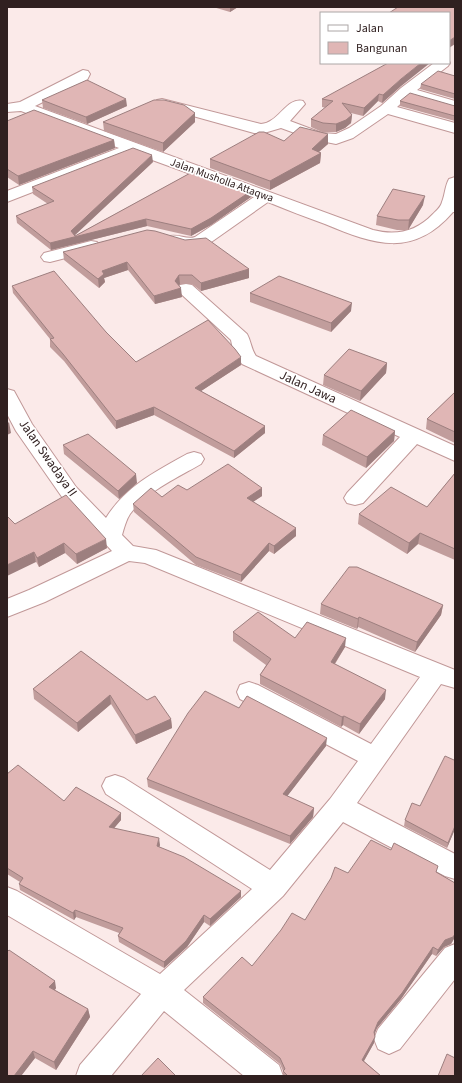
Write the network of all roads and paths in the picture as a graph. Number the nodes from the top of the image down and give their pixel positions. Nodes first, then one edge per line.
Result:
1 (442, 64) edge
2 (83, 74) dead end
3 (406, 91) junction
4 (148, 104) edge
5 (298, 104) dead end
6 (23, 106) junction
7 (455, 106) edge
8 (7, 108) edge
9 (386, 109) junction
10 (108, 121) edge
11 (280, 123) junction
12 (455, 128) edge
13 (87, 131) junction
14 (132, 148) junction
15 (455, 182) edge
16 (266, 196) junction
17 (7, 197) edge
18 (453, 206) edge
19 (162, 234) edge
20 (109, 241) edge
21 (50, 257) dead end
22 (186, 289) dead end
23 (7, 395) edge
24 (414, 436) junction
25 (455, 454) edge
26 (194, 459) dead end
27 (355, 498) dead end
28 (111, 536) junction
29 (127, 553) junction
30 (7, 608) edge
31 (446, 676) edge
32 (249, 692) dead end
33 (374, 758) junction
34 (115, 786) dead end
35 (339, 806) junction
36 (455, 867) edge
37 (273, 886) junction
38 (7, 900) edge
39 (455, 957) edge
40 (162, 992) junction
41 (389, 1039) dead end
42 (90, 1076) edge
43 (268, 1076) edge

1 - 3 street
2 - 6 street
3 - 7 street
3 - 9 street
4 - 11 street
5 - 11 street
6 - 8 street
6 - 13 street, Jalan Musholla Attaqwa
9 - 11 street
9 - 12 street
10 - 13 street
13 - 14 street, Jalan Musholla Attaqwa
14 - 16 street, Jalan Musholla Attaqwa
14 - 17 street
15 - 18 street
16 - 18 street, Jalan Musholla Attaqwa
16 - 19 street
20 - 21 street
22 - 24 street, Jalan Jawa
23 - 28 street, Jalan Swadaya II
24 - 25 street, Jalan Jawa
24 - 27 street
26 - 28 street
28 - 29 street, Jalan Swadaya II
29 - 30 street
29 - 31 street
31 - 33 street
32 - 33 street
33 - 35 street
34 - 37 street
35 - 36 street
35 - 37 street
37 - 40 street
38 - 40 street
39 - 41 street
40 - 42 street
40 - 43 street

